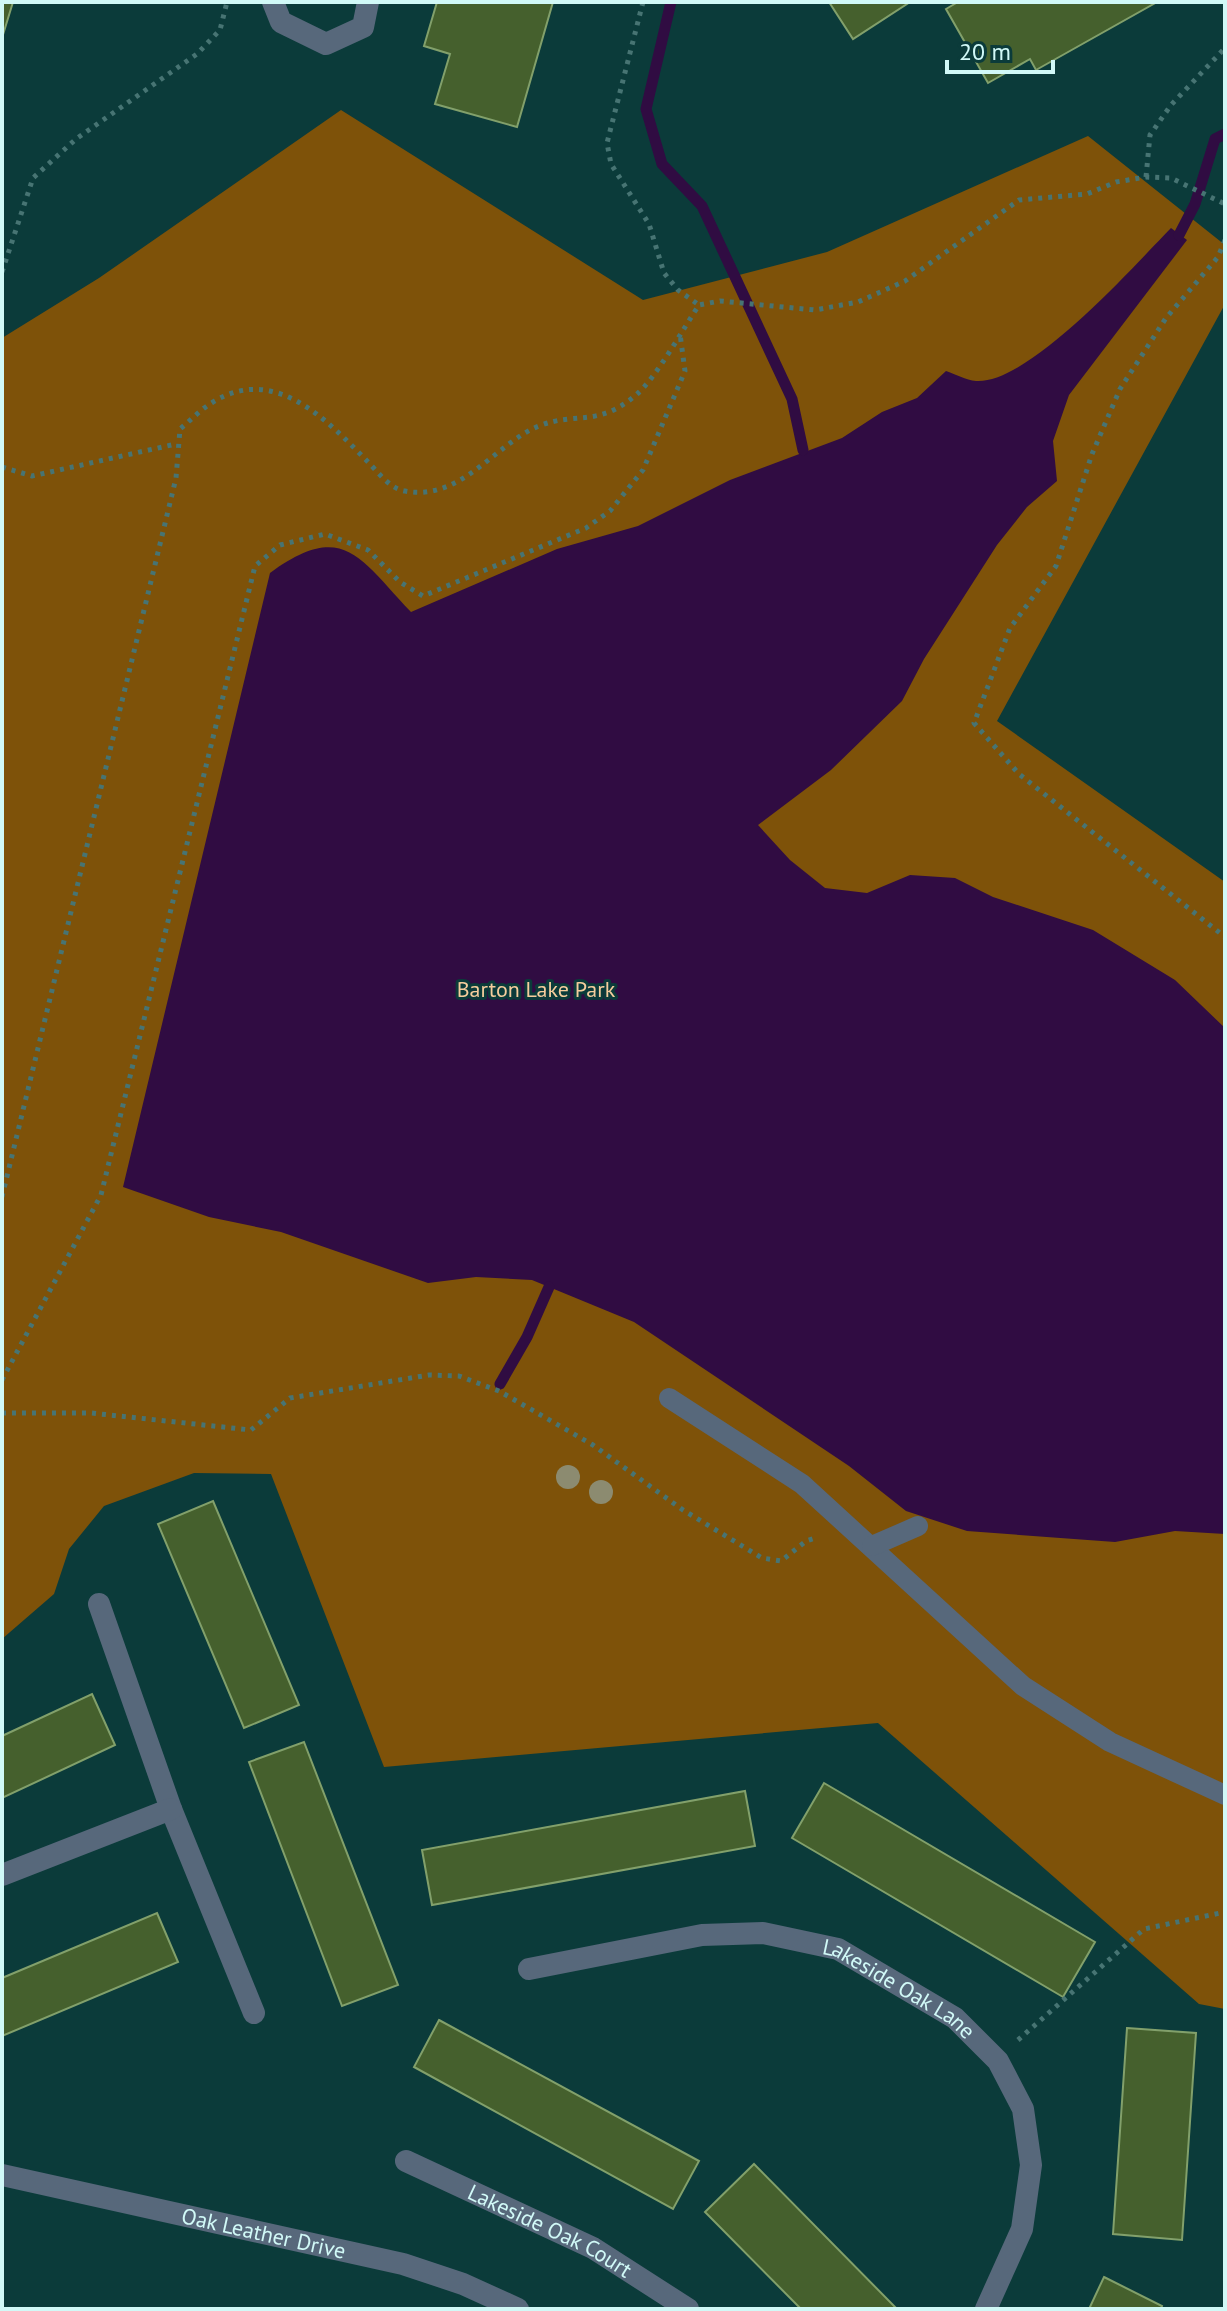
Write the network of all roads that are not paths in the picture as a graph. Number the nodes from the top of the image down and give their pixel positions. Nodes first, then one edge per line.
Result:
1 (273, 2) edge
2 (368, 2) edge
3 (669, 1398) dead end
4 (918, 1526) dead end
5 (872, 1546) junction
6 (99, 1604) dead end
7 (1225, 1795) edge
8 (171, 1809) junction
9 (2, 1875) edge
10 (529, 1969) dead end
11 (254, 2013) dead end
12 (406, 2161) dead end
13 (2, 2175) edge
14 (518, 2309) edge
15 (688, 2309) edge
16 (986, 2309) edge

1 - 2 street
3 - 5 lane
4 - 5 lane
5 - 7 lane
6 - 8 street
8 - 9 street
8 - 11 street
10 - 16 street, Lakeside Oak Lane
12 - 15 street, Lakeside Oak Court
13 - 14 street, Oak Leather Drive

